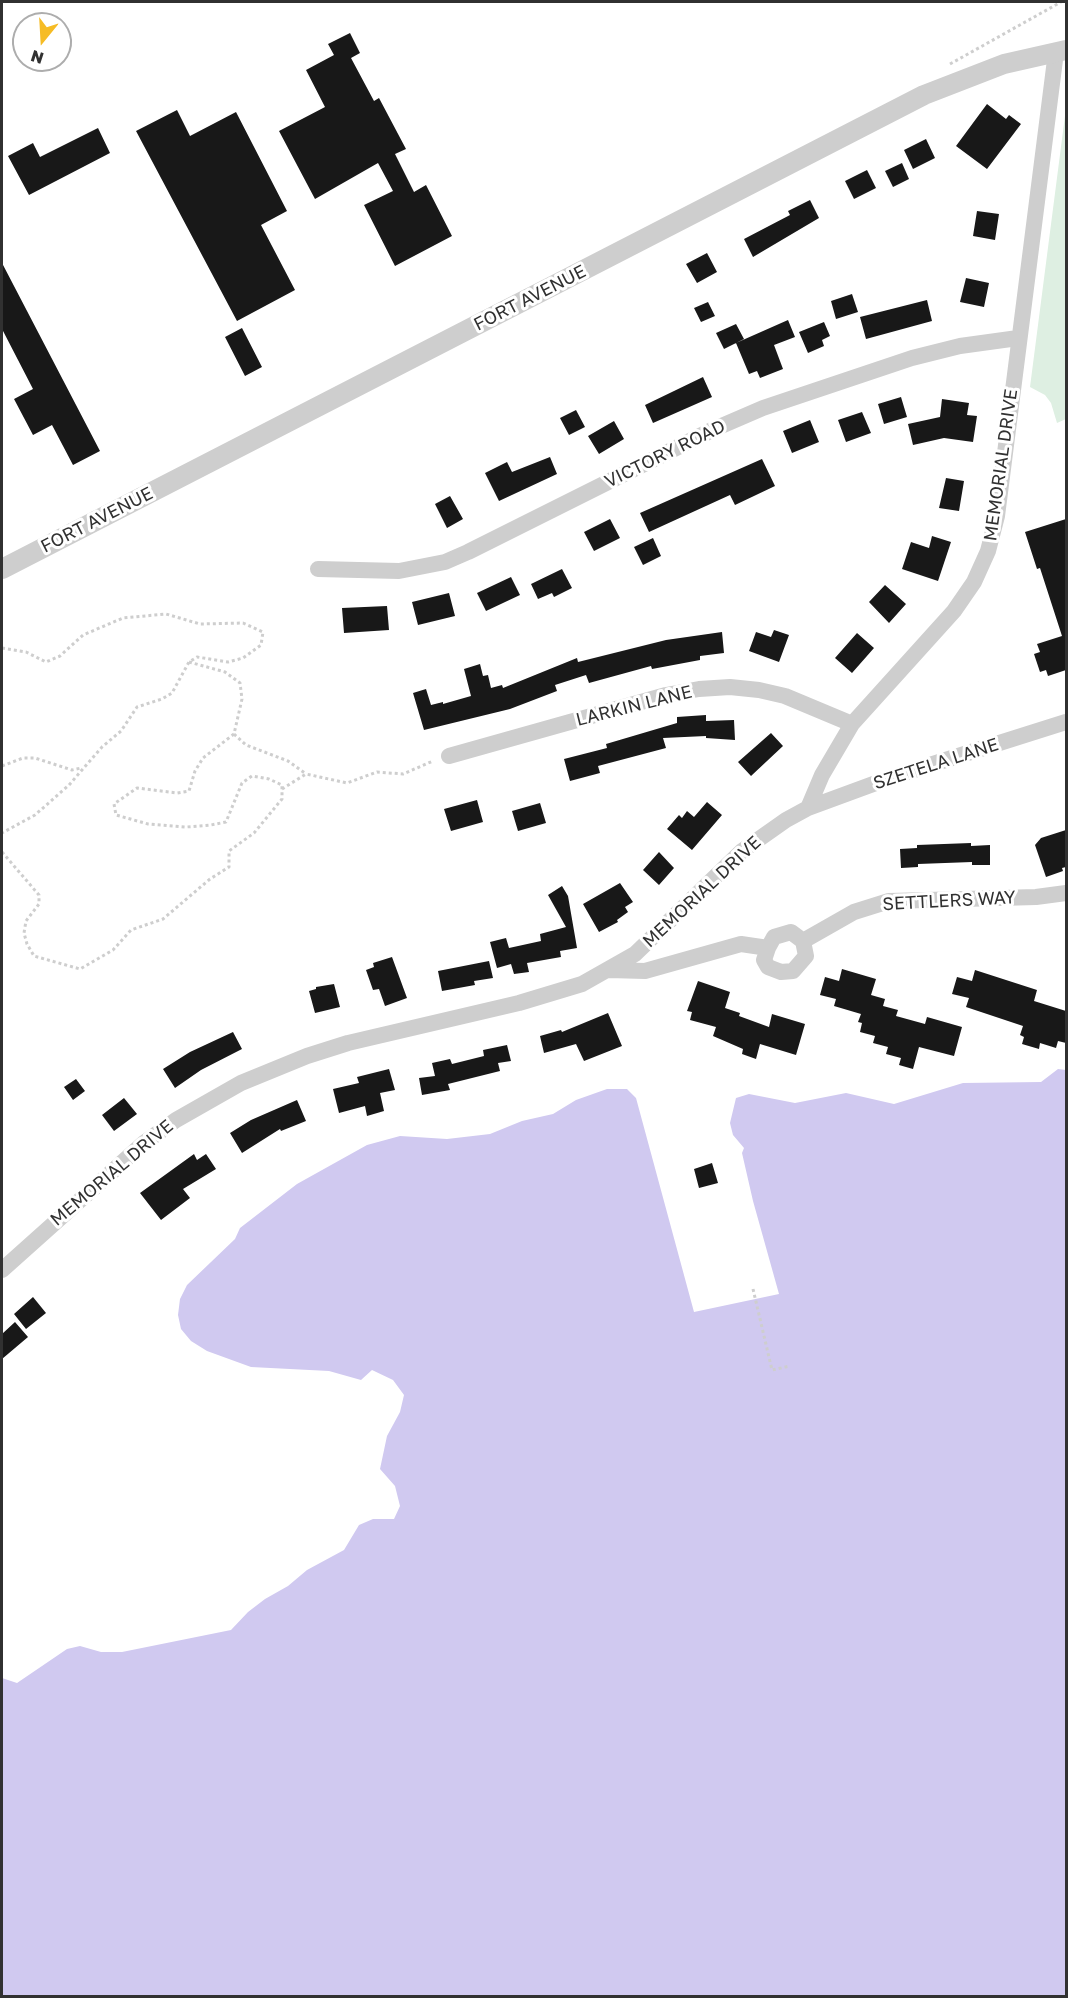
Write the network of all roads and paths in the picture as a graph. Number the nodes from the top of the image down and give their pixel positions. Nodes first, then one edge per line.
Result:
1 (1061, 2) edge
2 (1061, 51) edge
3 (973, 52) dead end
4 (1018, 338) junction
5 (2, 569) edge
6 (318, 570) dead end
7 (2, 648) edge
8 (189, 662) junction
9 (1066, 722) edge
10 (852, 724) junction
11 (234, 734) junction
12 (449, 756) joint
13 (2, 766) edge
14 (83, 768) junction
15 (306, 774) junction
16 (282, 789) junction
17 (808, 808) junction
18 (2, 833) edge
19 (2, 852) edge
20 (1066, 893) edge
21 (803, 941) junction
22 (768, 948) junction
23 (609, 970) junction
24 (2, 1269) edge
25 (753, 1289) dead end
26 (790, 1366) dead end

1 - 3 path
2 - 4 street, MEMORIAL DRIVE
2 - 5 street, FORT AVENUE
4 - 6 street, VICTORY ROAD
4 - 10 street, MEMORIAL DRIVE
7 - 8 path
8 - 11 path
8 - 14 path
9 - 17 street, SZETELA LANE
10 - 12 street, LARKIN LANE
10 - 17 street, MEMORIAL DRIVE
11 - 15 path
11 - 16 path
12 - 15 path
13 - 14 path
14 - 18 path
15 - 16 path
16 - 19 path
17 - 23 street, MEMORIAL DRIVE
20 - 21 street, SETTLERS WAY
21 - 22 street
21 - 22 street
22 - 23 street
23 - 24 street, MEMORIAL DRIVE
25 - 26 path

